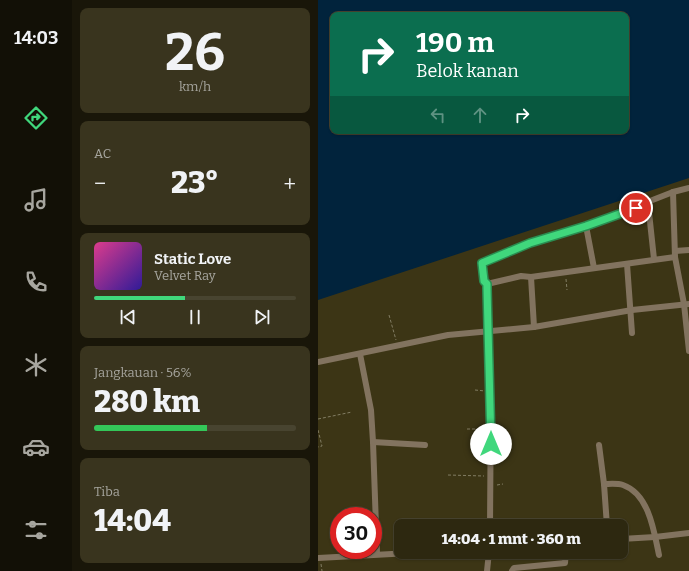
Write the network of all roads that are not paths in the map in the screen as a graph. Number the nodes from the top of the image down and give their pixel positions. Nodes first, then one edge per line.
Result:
1 (689, 188) edge
2 (673, 192) junction
3 (648, 203) junction
4 (586, 226) junction
5 (689, 250) edge
6 (675, 254) junction
7 (654, 259) junction
8 (627, 264) junction
9 (594, 268) junction
10 (531, 278) junction
11 (487, 284) junction
12 (686, 304) edge
13 (632, 310) junction
14 (534, 327) junction
15 (488, 331) junction
16 (632, 334) dead end
17 (689, 351) edge
18 (360, 354) junction
19 (318, 362) edge
20 (373, 442) junction
21 (425, 445) dead end
22 (599, 445) dead end
23 (604, 484) junction
24 (375, 507) edge
25 (490, 519) edge
26 (606, 519) edge
27 (689, 533) edge
28 (655, 537) junction
29 (628, 539) edge
30 (394, 553) edge
31 (382, 554) edge
32 (659, 555) dead end
33 (330, 557) edge
34 (318, 558) edge
35 (488, 559) edge
36 (566, 559) edge
37 (487, 571) edge
38 (512, 571) edge

1 - 2 street
2 - 3 street
2 - 6 street
3 - 4 street
3 - 7 street
4 - 9 street
4 - 11 street
5 - 6 street
6 - 7 street
6 - 12 street
7 - 8 street
8 - 9 street
8 - 13 street
9 - 10 street
10 - 11 street
10 - 14 street
11 - 15 street
12 - 13 street
12 - 17 street
13 - 14 street
13 - 16 street
14 - 15 street
15 - 18 street
15 - 25 street
18 - 19 street
18 - 20 street
20 - 21 street
20 - 24 street
22 - 23 street
23 - 26 street
23 - 28 street
27 - 28 street
28 - 29 street
28 - 32 street
30 - 31 street
33 - 34 street
35 - 37 street
36 - 38 street

